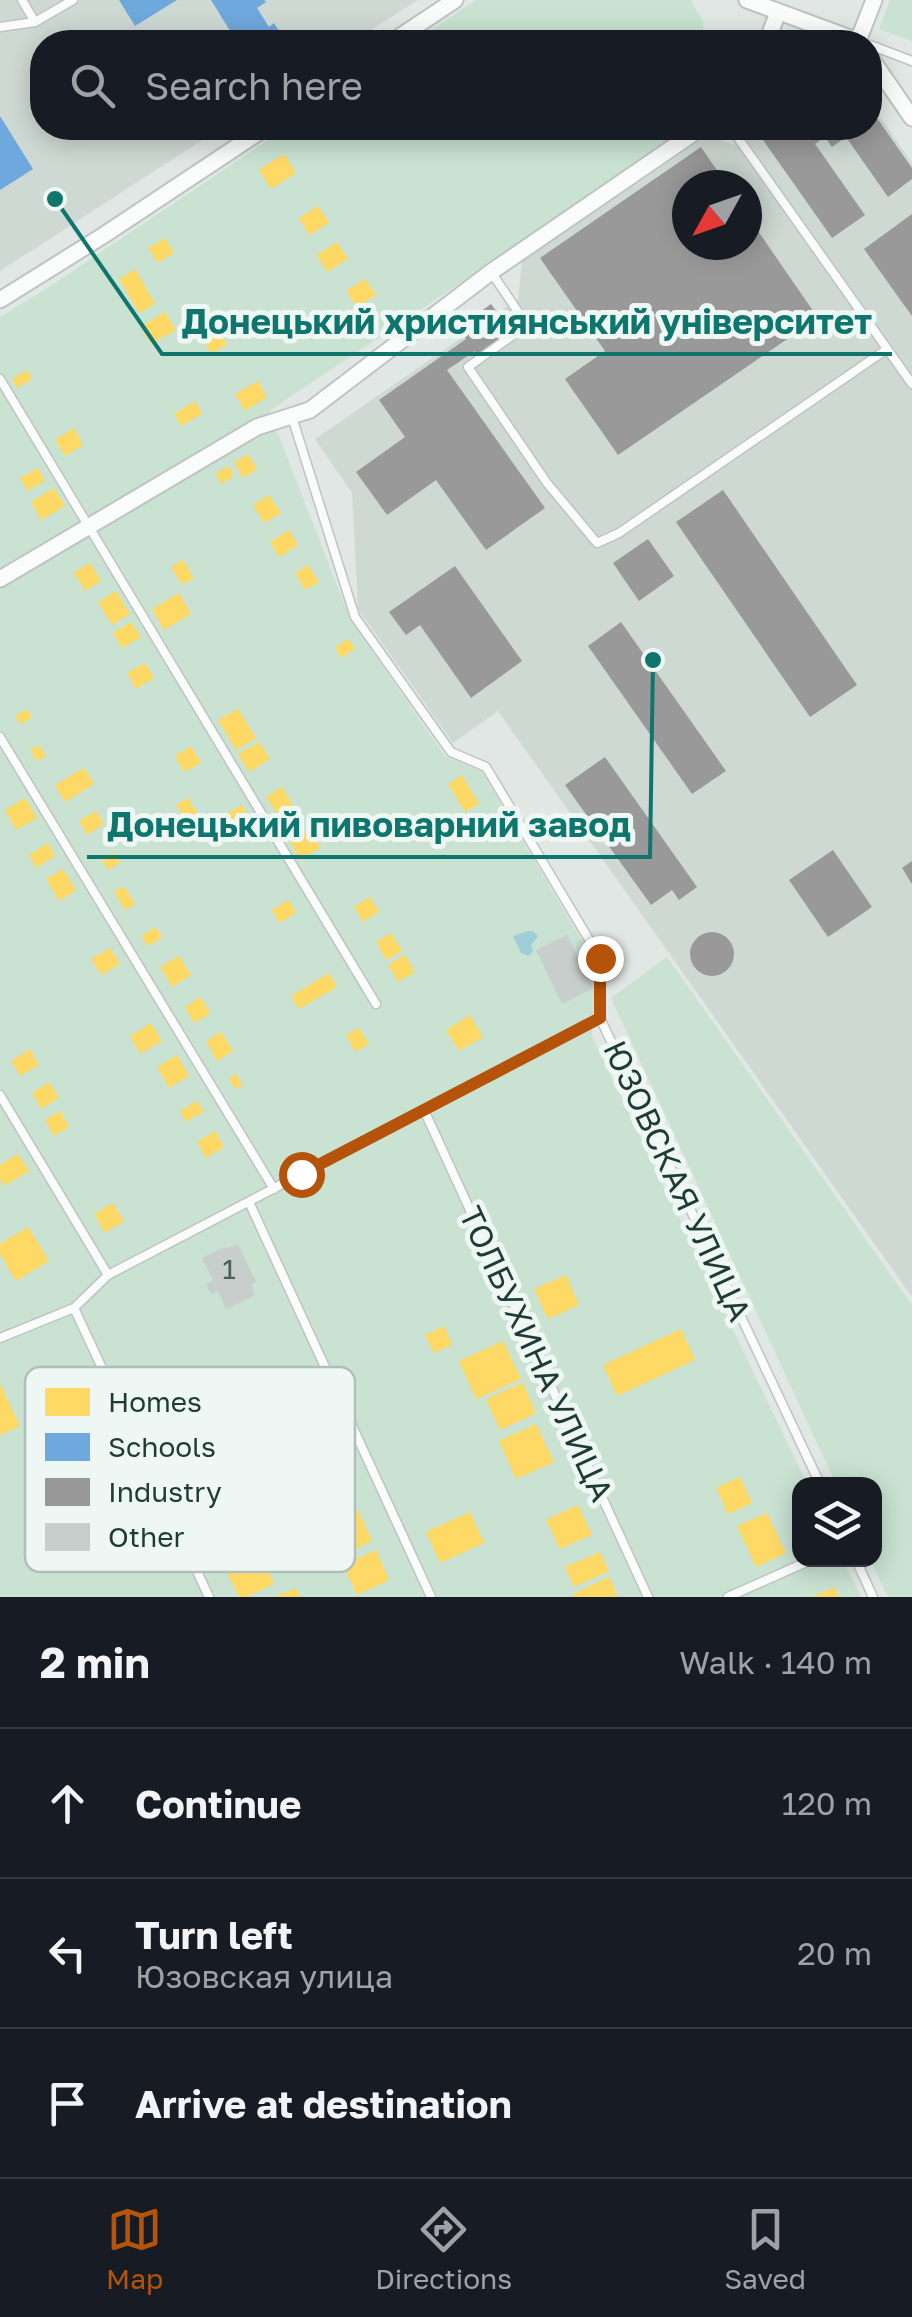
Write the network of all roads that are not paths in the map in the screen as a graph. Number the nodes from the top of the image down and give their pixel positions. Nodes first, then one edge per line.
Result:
1 (22, 0) edge
2 (74, 0) edge
3 (455, 0) edge
4 (747, 0) edge
5 (874, 0) edge
6 (778, 12) junction
7 (35, 22) junction
8 (0, 27) edge
9 (410, 30) edge
10 (771, 30) edge
11 (827, 30) edge
12 (866, 30) edge
13 (882, 50) edge
14 (912, 61) edge
15 (882, 74) edge
16 (912, 118) edge
17 (246, 140) edge
18 (684, 140) edge
19 (739, 140) edge
20 (491, 272) junction
21 (0, 300) edge
22 (888, 349) junction
23 (0, 379) edge
24 (912, 384) edge
25 (292, 417) junction
26 (88, 527) junction
27 (0, 580) edge
28 (0, 737) edge
29 (376, 1004) dead end
30 (600, 1018) junction
31 (0, 1095) edge
32 (424, 1110) junction
33 (274, 1189) junction
34 (249, 1202) junction
35 (108, 1275) junction
36 (74, 1308) junction
37 (0, 1338) edge
38 (102, 1367) edge
39 (325, 1367) edge
40 (355, 1432) edge
41 (817, 1477) edge
42 (795, 1567) edge
43 (859, 1567) edge
44 (198, 1572) edge
45 (210, 1597) edge
46 (431, 1597) edge
47 (648, 1597) edge
48 (728, 1597) edge
49 (874, 1597) edge

1 - 7 lane
2 - 7 lane
3 - 9 street
4 - 6 street
5 - 12 street
6 - 10 street
6 - 11 street
7 - 8 lane
13 - 14 lane
15 - 16 street
17 - 21 street
18 - 20 street
19 - 22 lane
20 - 22 lane
20 - 25 street
22 - 24 lane
23 - 26 lane
25 - 26 street
25 - 30 lane, ЮЗОВСКАЯ УЛИЦА
26 - 27 street
26 - 29 lane
28 - 33 lane
30 - 32 lane
30 - 41 lane, ЮЗОВСКАЯ УЛИЦА
31 - 35 lane
32 - 33 lane
32 - 47 lane, ТОЛБУХИНА УЛИЦА
33 - 34 lane
34 - 35 lane
34 - 39 lane
35 - 36 lane
36 - 37 lane
36 - 38 lane
40 - 46 lane
42 - 48 lane
43 - 49 lane
44 - 45 lane

